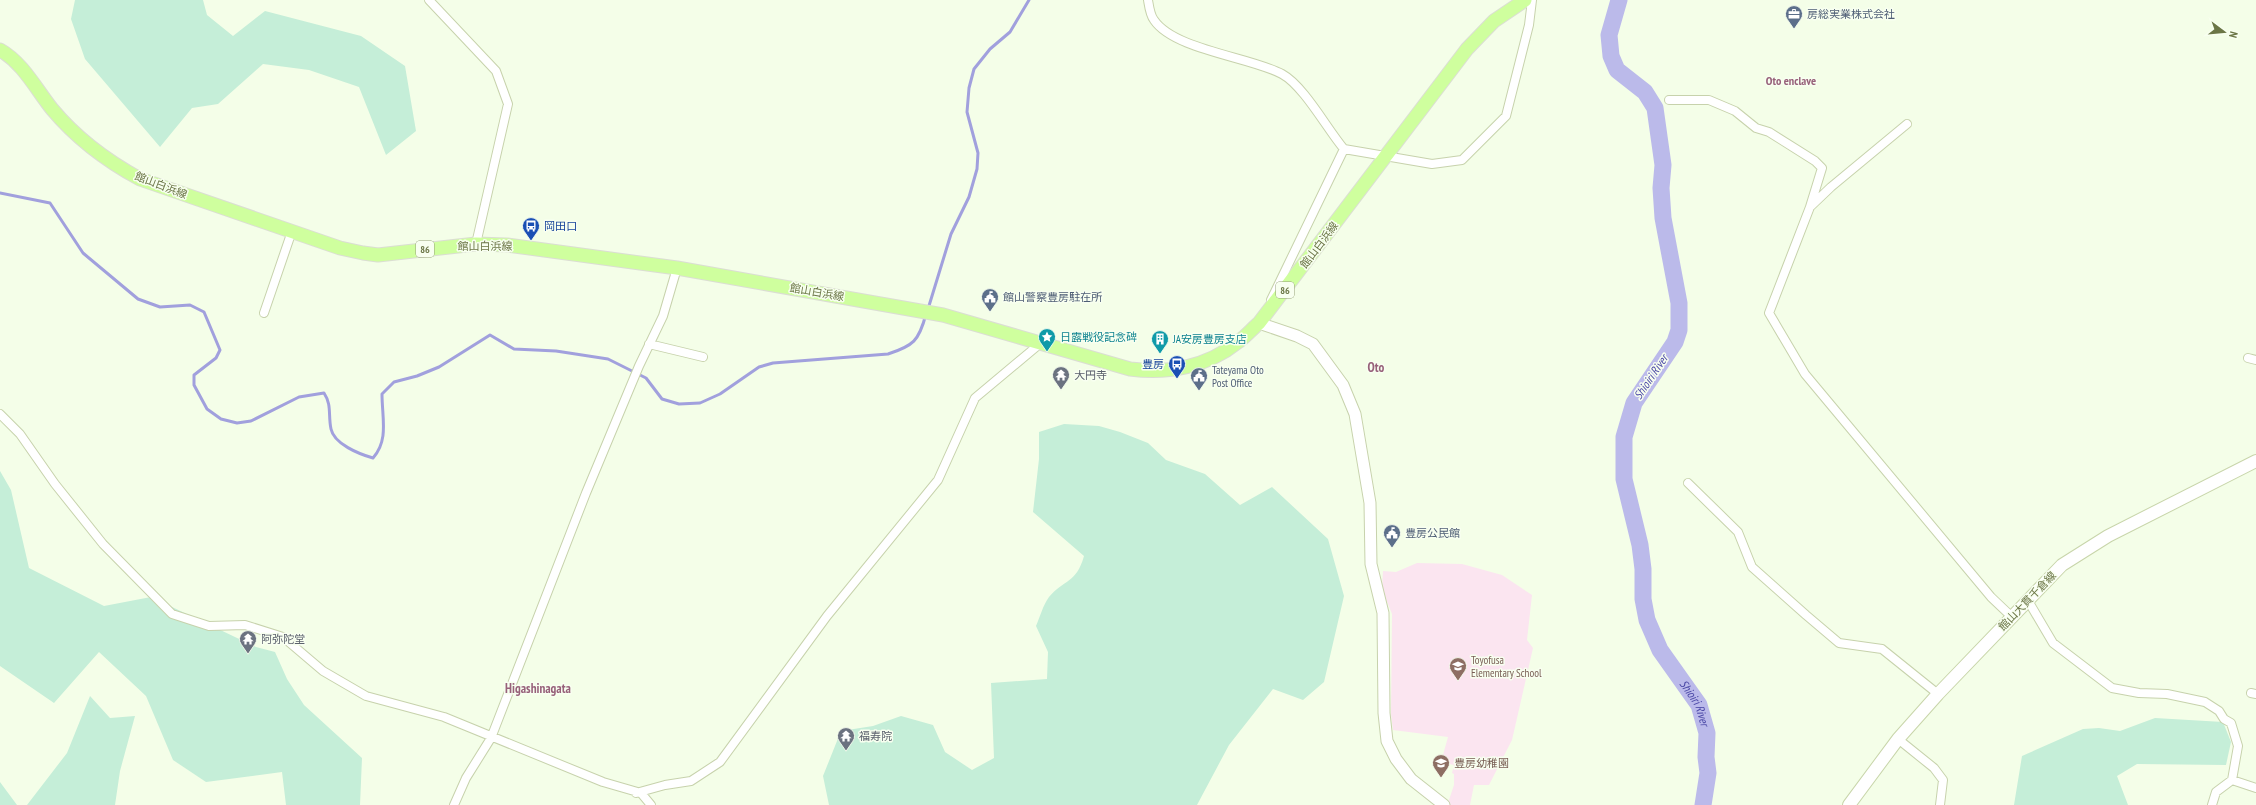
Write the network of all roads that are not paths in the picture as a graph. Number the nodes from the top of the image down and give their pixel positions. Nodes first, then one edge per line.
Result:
1 (429, 0) edge
2 (1148, 0) edge
3 (1525, 0) edge
4 (1532, 0) edge
5 (0, 50) edge
6 (1669, 100) dead end
7 (1907, 124) dead end
8 (1344, 149) junction
9 (1386, 156) junction
10 (1810, 207) junction
11 (292, 231) junction
12 (476, 244) junction
13 (677, 268) junction
14 (264, 313) dead end
15 (1260, 324) junction
16 (1042, 342) junction
17 (649, 344) junction
18 (704, 357) dead end
19 (0, 414) edge
20 (2256, 461) edge
21 (1688, 483) dead end
22 (2027, 600) junction
23 (2012, 616) junction
24 (1938, 694) junction
25 (491, 738) junction
26 (1898, 739) junction
27 (2232, 780) junction
28 (2256, 788) edge
29 (636, 793) junction
30 (454, 805) edge
31 (651, 805) edge
32 (1444, 805) edge
33 (1849, 805) edge
34 (1940, 805) edge
35 (2212, 805) edge

1 - 12 street
2 - 8 street
3 - 9 main road, 館山白浜線 / 86
4 - 9 street
5 - 11 main road, 館山白浜線 / 86
6 - 10 street
7 - 10 street
8 - 9 street
8 - 15 street
9 - 15 main road, 館山白浜線 / 86
10 - 23 street
11 - 12 main road, 館山白浜線 / 86
11 - 14 street
12 - 13 main road, 館山白浜線 / 86
13 - 16 main road, 館山白浜線 / 86
13 - 17 street
15 - 16 main road, 館山白浜線 / 86
15 - 32 street
16 - 29 street
17 - 18 street
17 - 25 street
19 - 25 street
20 - 22 main road, 館山大貫千倉線
21 - 24 street
22 - 23 main road, 館山大貫千倉線
22 - 27 street
23 - 24 main road, 館山大貫千倉線
24 - 26 main road, 館山大貫千倉線
25 - 29 street
25 - 30 street
26 - 33 main road, 館山大貫千倉線
26 - 34 street
27 - 28 street
27 - 35 street
29 - 31 street

